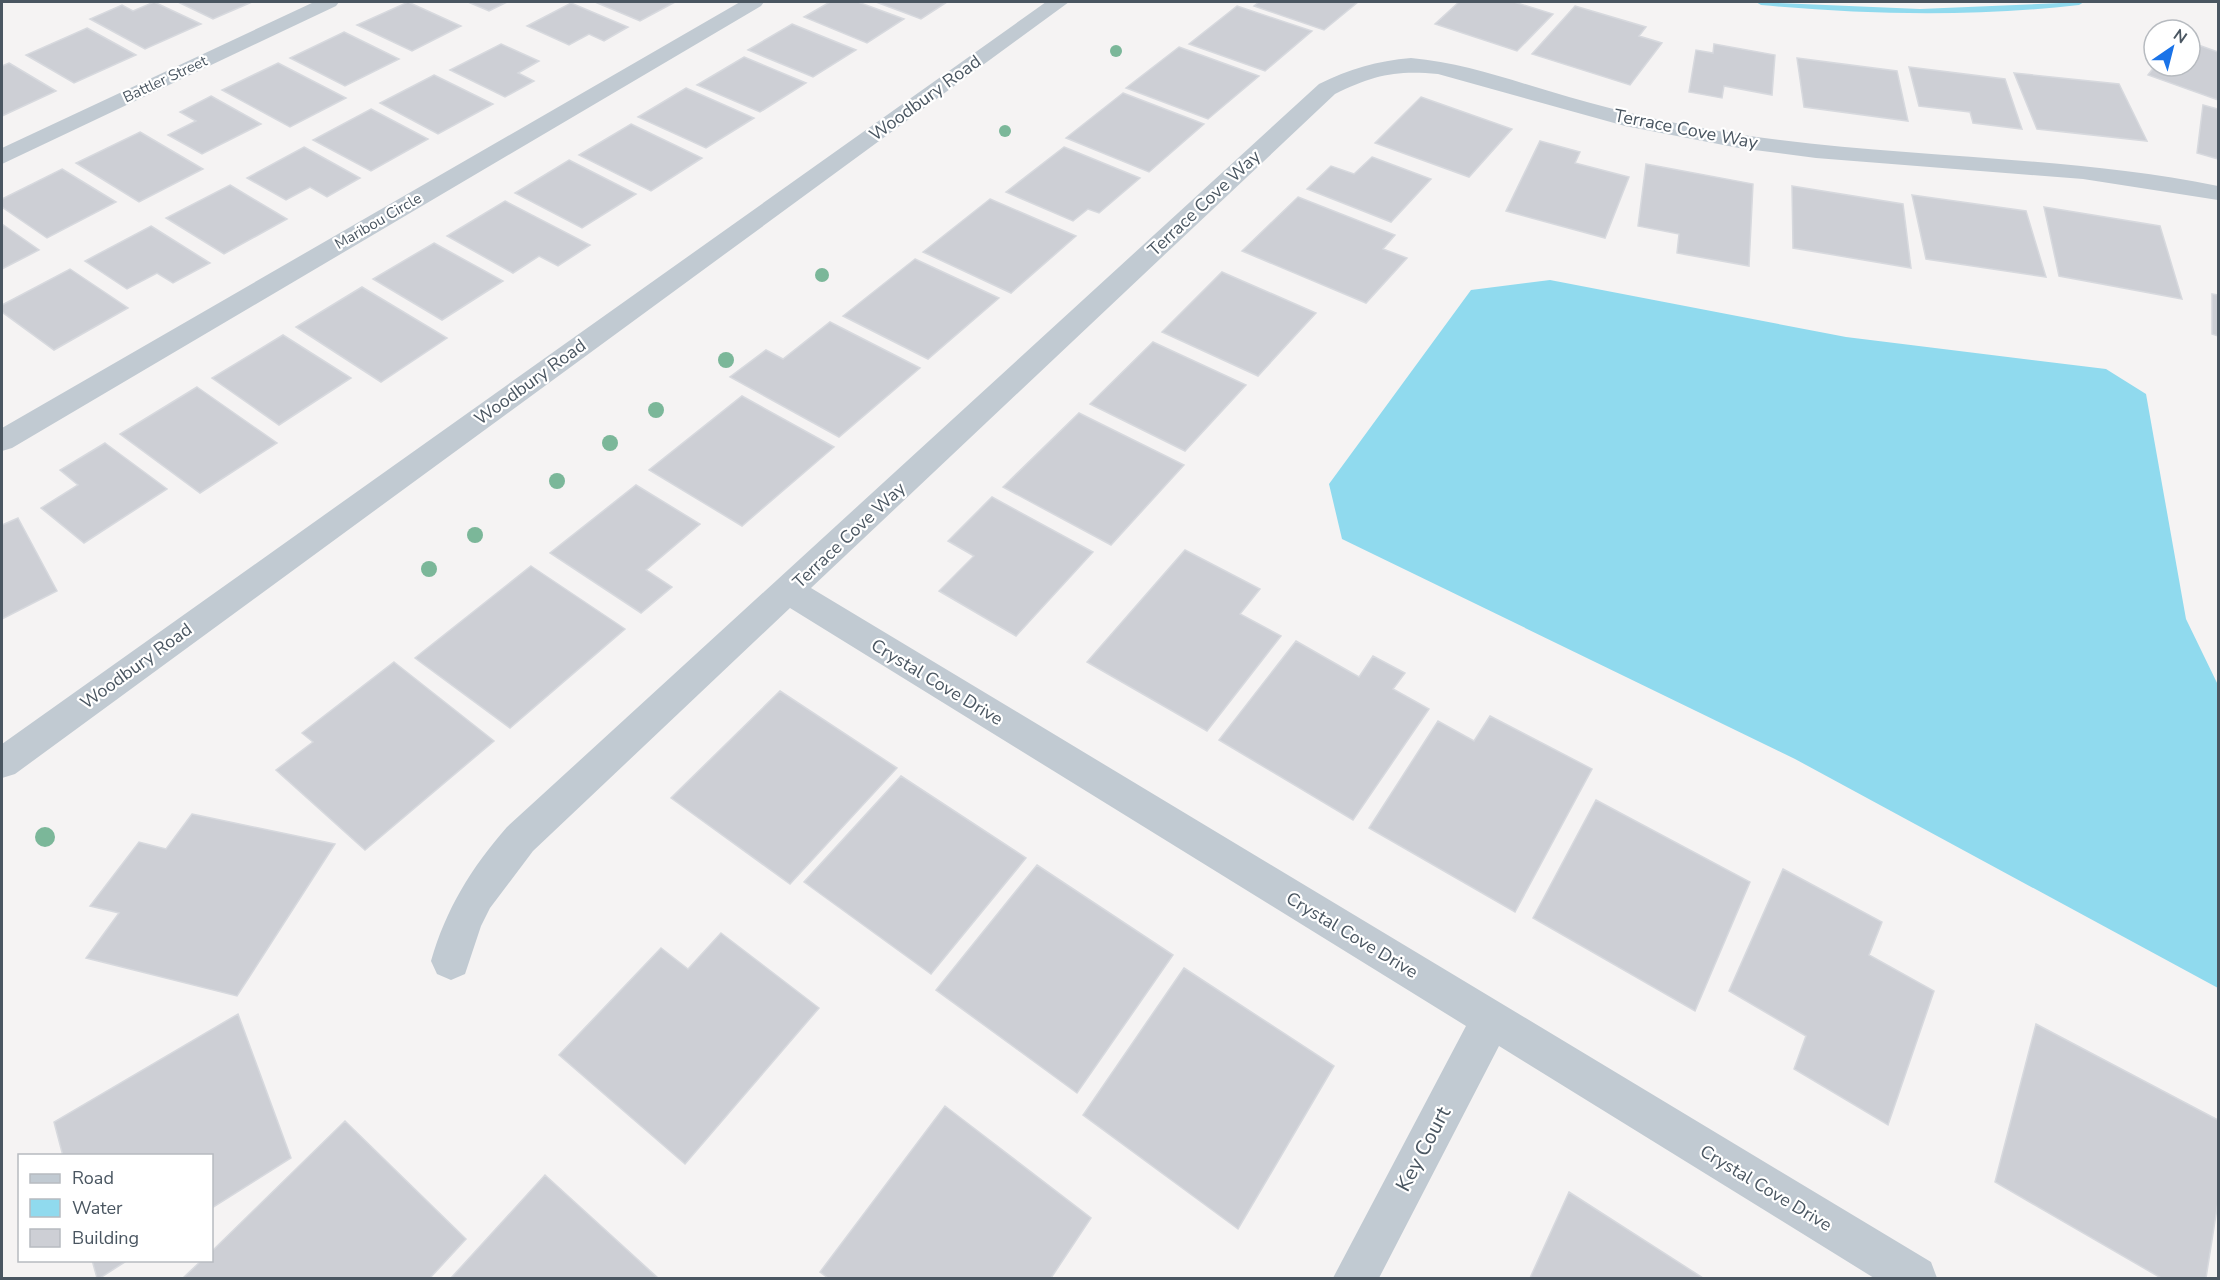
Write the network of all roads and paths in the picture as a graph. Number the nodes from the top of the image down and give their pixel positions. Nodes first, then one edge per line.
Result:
1 (329, 2) edge
2 (754, 2) edge
3 (1059, 2) edge
4 (2, 157) edge
5 (2218, 193) edge
6 (2, 441) edge
7 (789, 591) junction
8 (2, 763) edge
9 (451, 962) dead end
10 (1491, 1020) junction
11 (1355, 1278) edge
12 (1915, 1278) edge

1 - 4 street, Battler Street
2 - 6 street, Maribou Circle
3 - 8 street, Woodbury Road
5 - 7 street, Terrace Cove Way
7 - 9 street, Terrace Cove Way
7 - 10 street, Crystal Cove Drive
10 - 11 street, Key Court
10 - 12 street, Crystal Cove Drive

